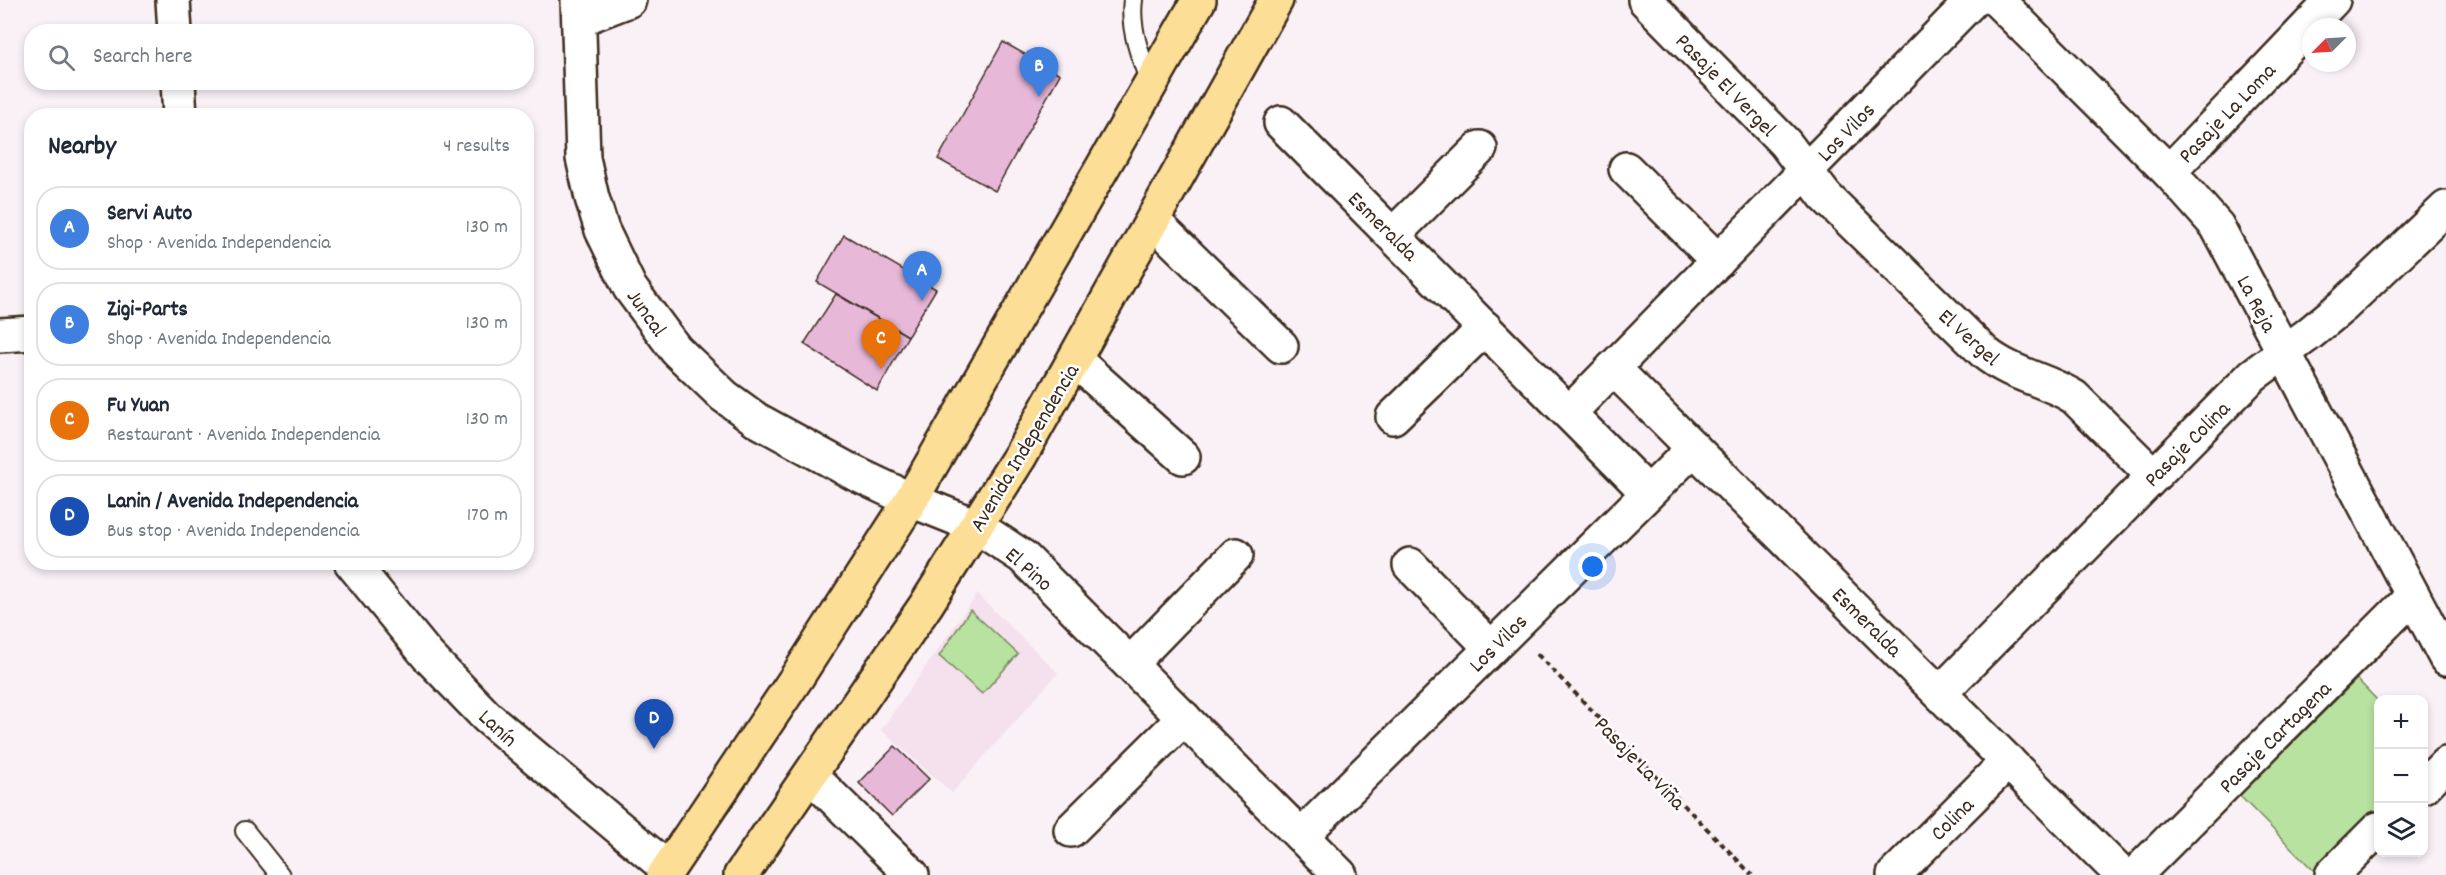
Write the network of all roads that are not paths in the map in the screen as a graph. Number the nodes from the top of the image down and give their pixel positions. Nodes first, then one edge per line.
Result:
1 (173, 0) edge
2 (629, 0) edge
3 (1133, 0) edge
4 (1199, 0) edge
5 (1276, 0) edge
6 (1645, 0) edge
7 (1973, 0) edge
8 (1997, 0) edge
9 (2333, 0) edge
10 (579, 9) edge
11 (174, 24) edge
12 (1151, 84) junction
13 (178, 90) edge
14 (180, 108) edge
15 (1281, 123) dead end
16 (1480, 148) dead end
17 (1626, 169) dead end
18 (1806, 171) junction
19 (2169, 172) junction
20 (2446, 208) edge
21 (1153, 221) junction
22 (1394, 235) junction
23 (1718, 261) junction
24 (1485, 328) junction
25 (24, 334) edge
26 (0, 335) edge
27 (1281, 346) dead end
28 (2284, 352) junction
29 (1076, 361) junction
30 (1613, 368) junction
31 (1569, 413) junction
32 (1393, 417) dead end
33 (1694, 448) junction
34 (1183, 457) dead end
35 (2154, 475) junction
36 (1648, 493) junction
37 (910, 500) junction
38 (976, 526) junction
39 (1236, 555) dead end
40 (1410, 564) dead end
41 (358, 570) edge
42 (2413, 596) junction
43 (2442, 641) edge
44 (1491, 648) junction
45 (1130, 664) junction
46 (1940, 693) junction
47 (1184, 718) junction
48 (2008, 761) junction
49 (2446, 764) edge
50 (810, 775) junction
51 (2428, 782) edge
52 (1071, 830) dead end
53 (245, 831) dead end
54 (2374, 835) edge
55 (1301, 836) junction
56 (666, 872) edge
57 (280, 875) edge
58 (741, 875) edge
59 (912, 875) edge
60 (1340, 875) edge
61 (1894, 875) edge
62 (2122, 875) edge
63 (2135, 875) edge
64 (2332, 875) edge

1 - 11 street
2 - 10 street
3 - 12 lane
4 - 12 main road
5 - 21 main road, Avenida Independencia
6 - 18 street, Pasaje El Vergel
7 - 18 street, Los Vilos
8 - 19 street, La Reja
9 - 19 street, Pasaje La Loma
10 - 37 street, Juncal
12 - 37 main road
13 - 14 street
15 - 22 street, Esmeralda
16 - 22 street
17 - 23 street
18 - 23 street, Los Vilos
18 - 35 street, El Vergel
19 - 28 street, La Reja
20 - 28 street, Pasaje Colina
21 - 27 street
21 - 29 main road, Avenida Independencia
22 - 24 street, Esmeralda
23 - 30 street, Los Vilos
24 - 31 street, Esmeralda
24 - 32 street
25 - 26 street
28 - 35 street, Pasaje Colina
28 - 42 street, La Reja
29 - 34 street
29 - 38 main road, Avenida Independencia
30 - 31 street, Los Vilos
30 - 33 street, Esmeralda
31 - 36 street, Esmeralda
33 - 36 street, Los Vilos
33 - 46 street, Esmeralda
35 - 46 street, Pasaje Colina
36 - 44 street, Los Vilos
37 - 38 street, El Pino
37 - 56 main road
38 - 45 street, El Pino
38 - 50 main road, Avenida Independencia
39 - 45 street
40 - 44 street
41 - 56 street, Lanín
42 - 43 street, La Reja
42 - 63 street, Pasaje Cartagena
44 - 55 street, Los Vilos
45 - 47 street, El Pino
46 - 48 street, Esmeralda
47 - 52 street
47 - 55 street, El Pino
48 - 61 street, Colina
48 - 62 street, Esmeralda
49 - 51 street
50 - 58 main road, Avenida Independencia
50 - 59 street
53 - 57 lane
54 - 64 street
55 - 60 street, El Pino

